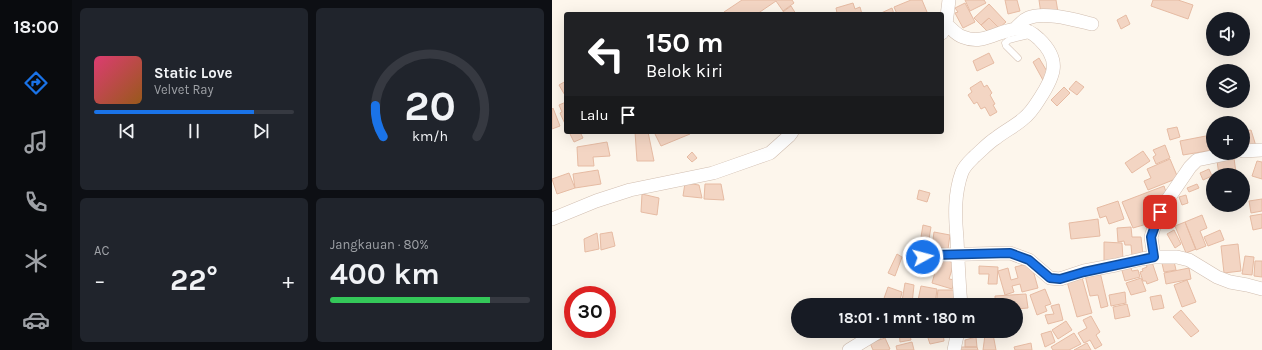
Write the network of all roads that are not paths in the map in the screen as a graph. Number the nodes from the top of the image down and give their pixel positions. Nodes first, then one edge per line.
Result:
1 (949, 0) edge
2 (1092, 24) dead end
3 (1016, 28) junction
4 (944, 29) edge
5 (1033, 34) junction
6 (1018, 58) dead end
7 (790, 134) edge
8 (1262, 150) edge
9 (1250, 151) edge
10 (1206, 158) edge
11 (552, 219) edge
12 (957, 255) junction
13 (923, 257) dead end
14 (1154, 257) junction
15 (1262, 289) edge
16 (960, 298) edge
17 (869, 338) edge
18 (957, 338) edge
19 (849, 350) edge
20 (954, 350) edge

1 - 4 street
2 - 3 street
3 - 4 street
3 - 5 street
5 - 6 lane
5 - 12 street
7 - 11 street
8 - 9 street
10 - 14 street
12 - 13 street
12 - 14 street
12 - 16 street
14 - 15 street
17 - 19 street
18 - 20 street

